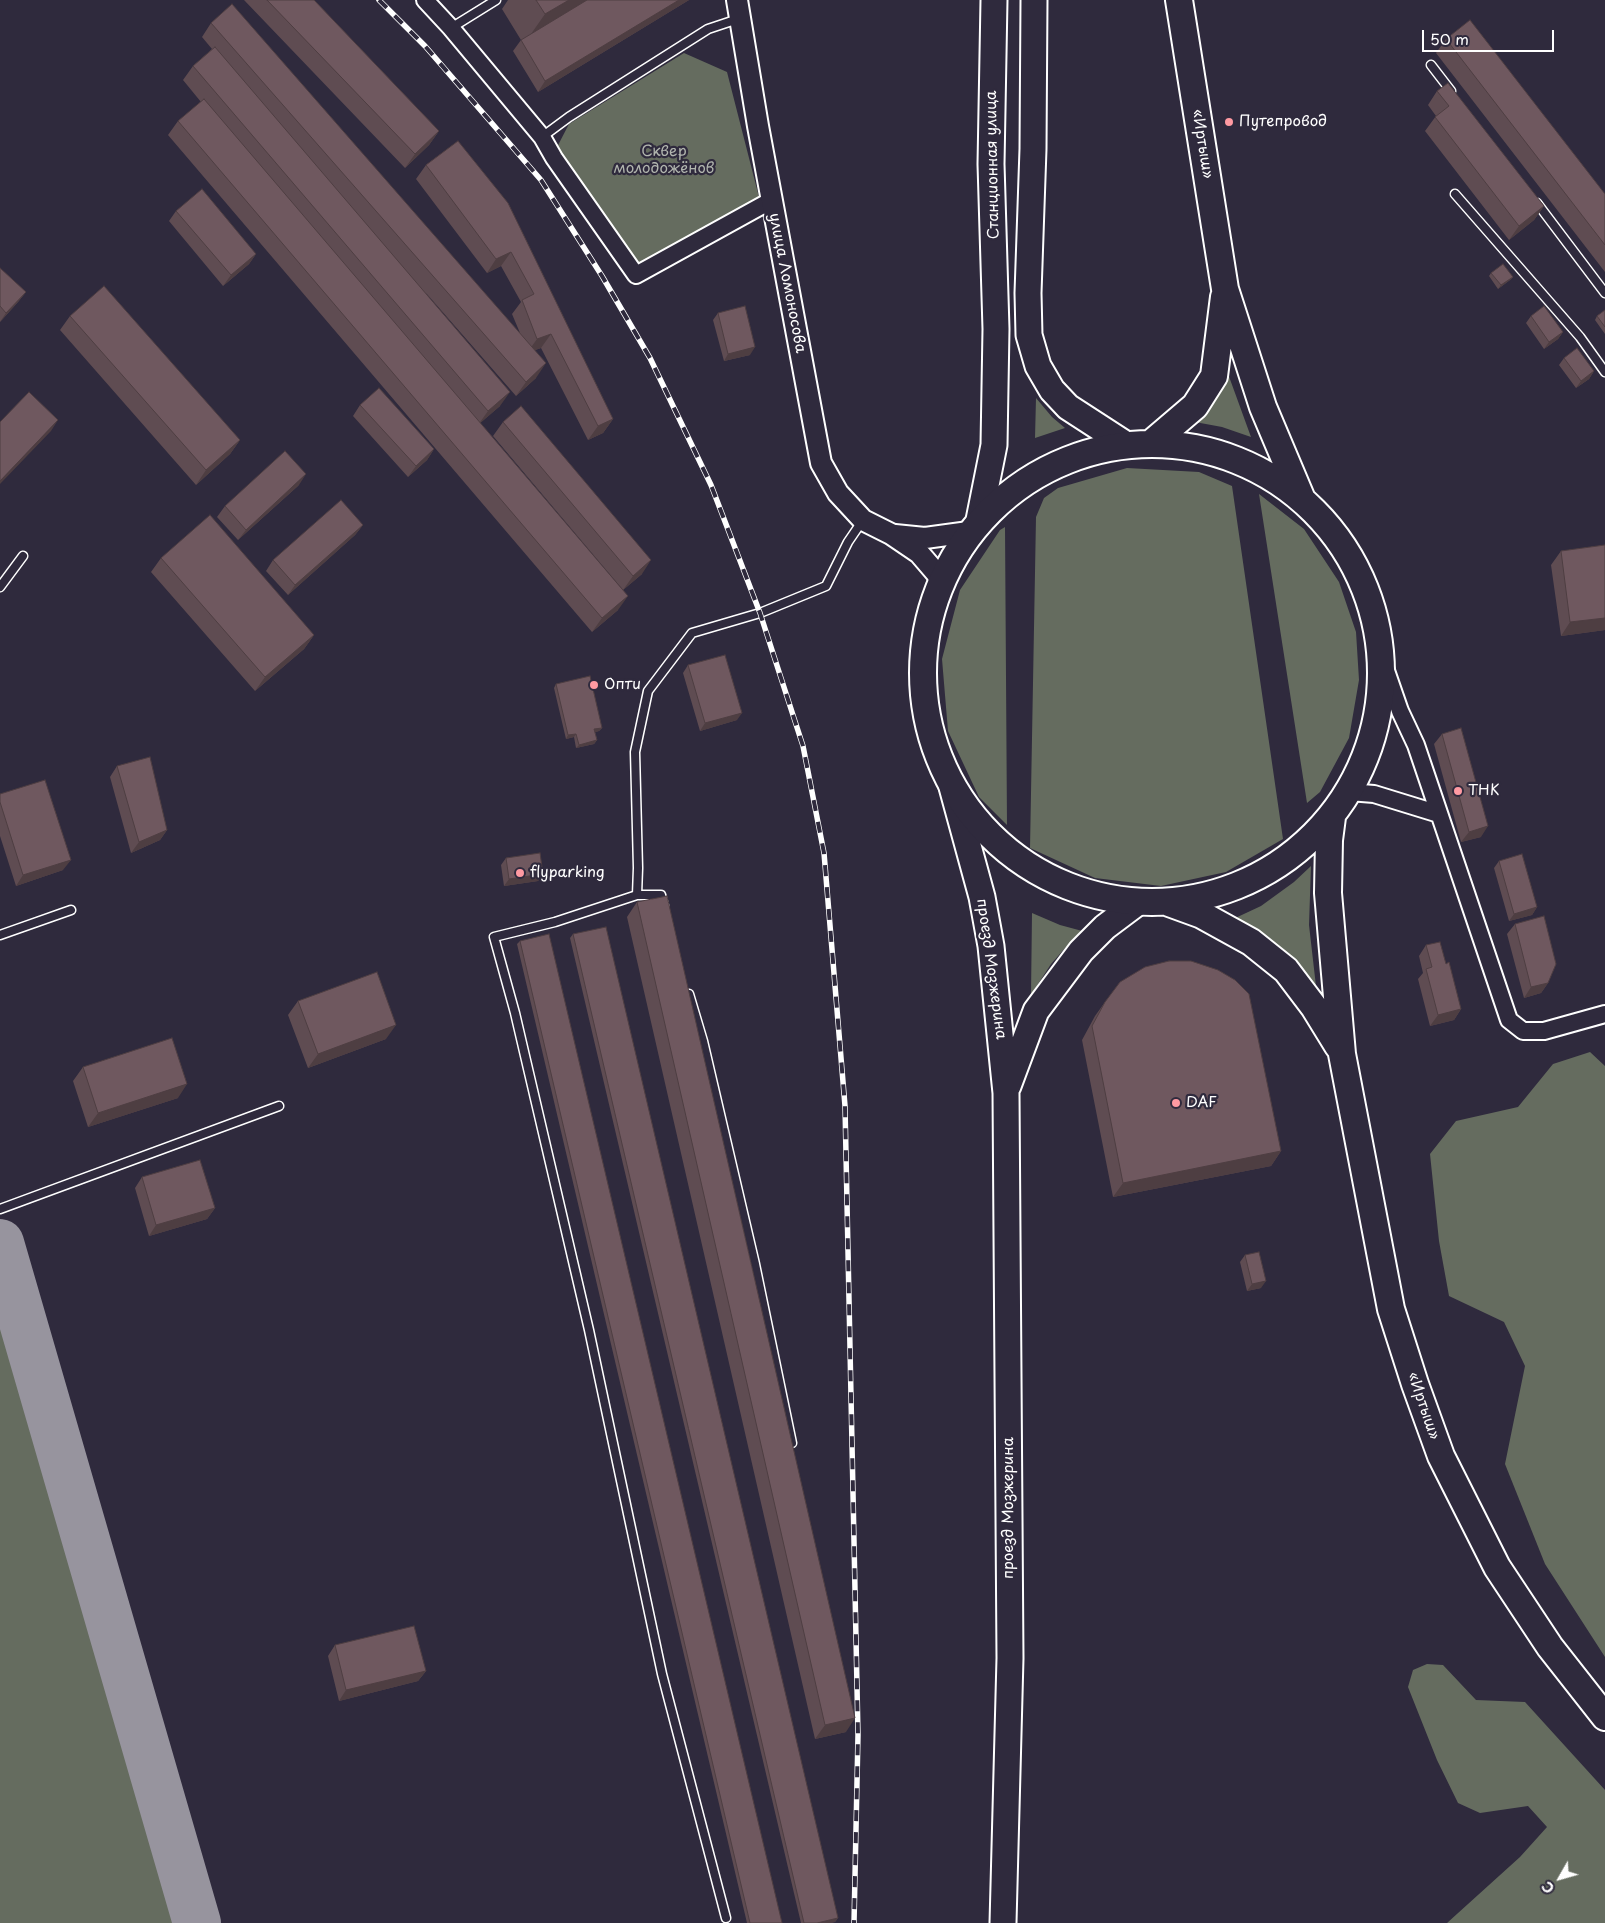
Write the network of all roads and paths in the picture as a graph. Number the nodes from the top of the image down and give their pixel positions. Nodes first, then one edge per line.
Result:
1 (425, 0) edge
2 (496, 0) edge
3 (994, 0) edge
4 (1034, 0) edge
5 (1179, 0) edge
6 (739, 9) edge
7 (451, 28) junction
8 (1431, 65) dead end
9 (1455, 96) edge
10 (542, 137) junction
11 (1455, 194) dead end
12 (1533, 199) edge
13 (772, 200) junction
14 (1225, 289) junction
15 (1605, 293) edge
16 (1605, 372) edge
17 (1154, 441) junction
18 (1122, 442) junction
19 (1301, 497) junction
20 (863, 520) junction
21 (974, 526) junction
22 (891, 534) junction
23 (23, 556) dead end
24 (940, 582) junction
25 (0, 587) edge
26 (1382, 659) junction
27 (952, 787) junction
28 (1349, 792) junction
29 (1439, 814) junction
30 (1332, 816) junction
31 (637, 895) junction
32 (1137, 902) junction
33 (1167, 903) junction
34 (71, 910) dead end
35 (666, 913) edge
36 (0, 935) edge
37 (687, 986) edge
38 (1605, 1014) edge
39 (1342, 1054) junction
40 (1006, 1094) junction
41 (279, 1106) dead end
42 (0, 1209) edge
43 (795, 1456) edge
44 (1605, 1717) edge
45 (726, 1918) dead end
46 (1003, 1923) edge

1 - 7 street
2 - 7 lane
3 - 21 main road, Станционная улица
4 - 18 main road
5 - 14 highway, «Иртыш»
6 - 10 lane
6 - 13 street, улица Ломоносова
7 - 10 street
8 - 9 lane
10 - 13 street
11 - 16 lane
12 - 15 lane
13 - 20 street, улица Ломоносова
14 - 17 highway
14 - 19 highway
17 - 18 highway
17 - 19 highway
18 - 21 highway
19 - 26 highway
20 - 22 street, улица Ломоносова
20 - 31 lane
21 - 22 street
21 - 24 highway
22 - 24 street
23 - 25 lane
24 - 27 highway
26 - 28 highway
26 - 29 street
27 - 32 highway
27 - 40 main road, проезд Мозжерина
28 - 29 street
28 - 30 highway
29 - 38 street
30 - 33 highway
30 - 39 highway
31 - 35 lane
31 - 45 lane
32 - 33 highway
32 - 40 main road, проезд Мозжерина
33 - 39 highway
34 - 36 lane
37 - 43 lane
39 - 44 highway, «Иртыш»
40 - 46 main road, проезд Мозжерина
41 - 42 lane

